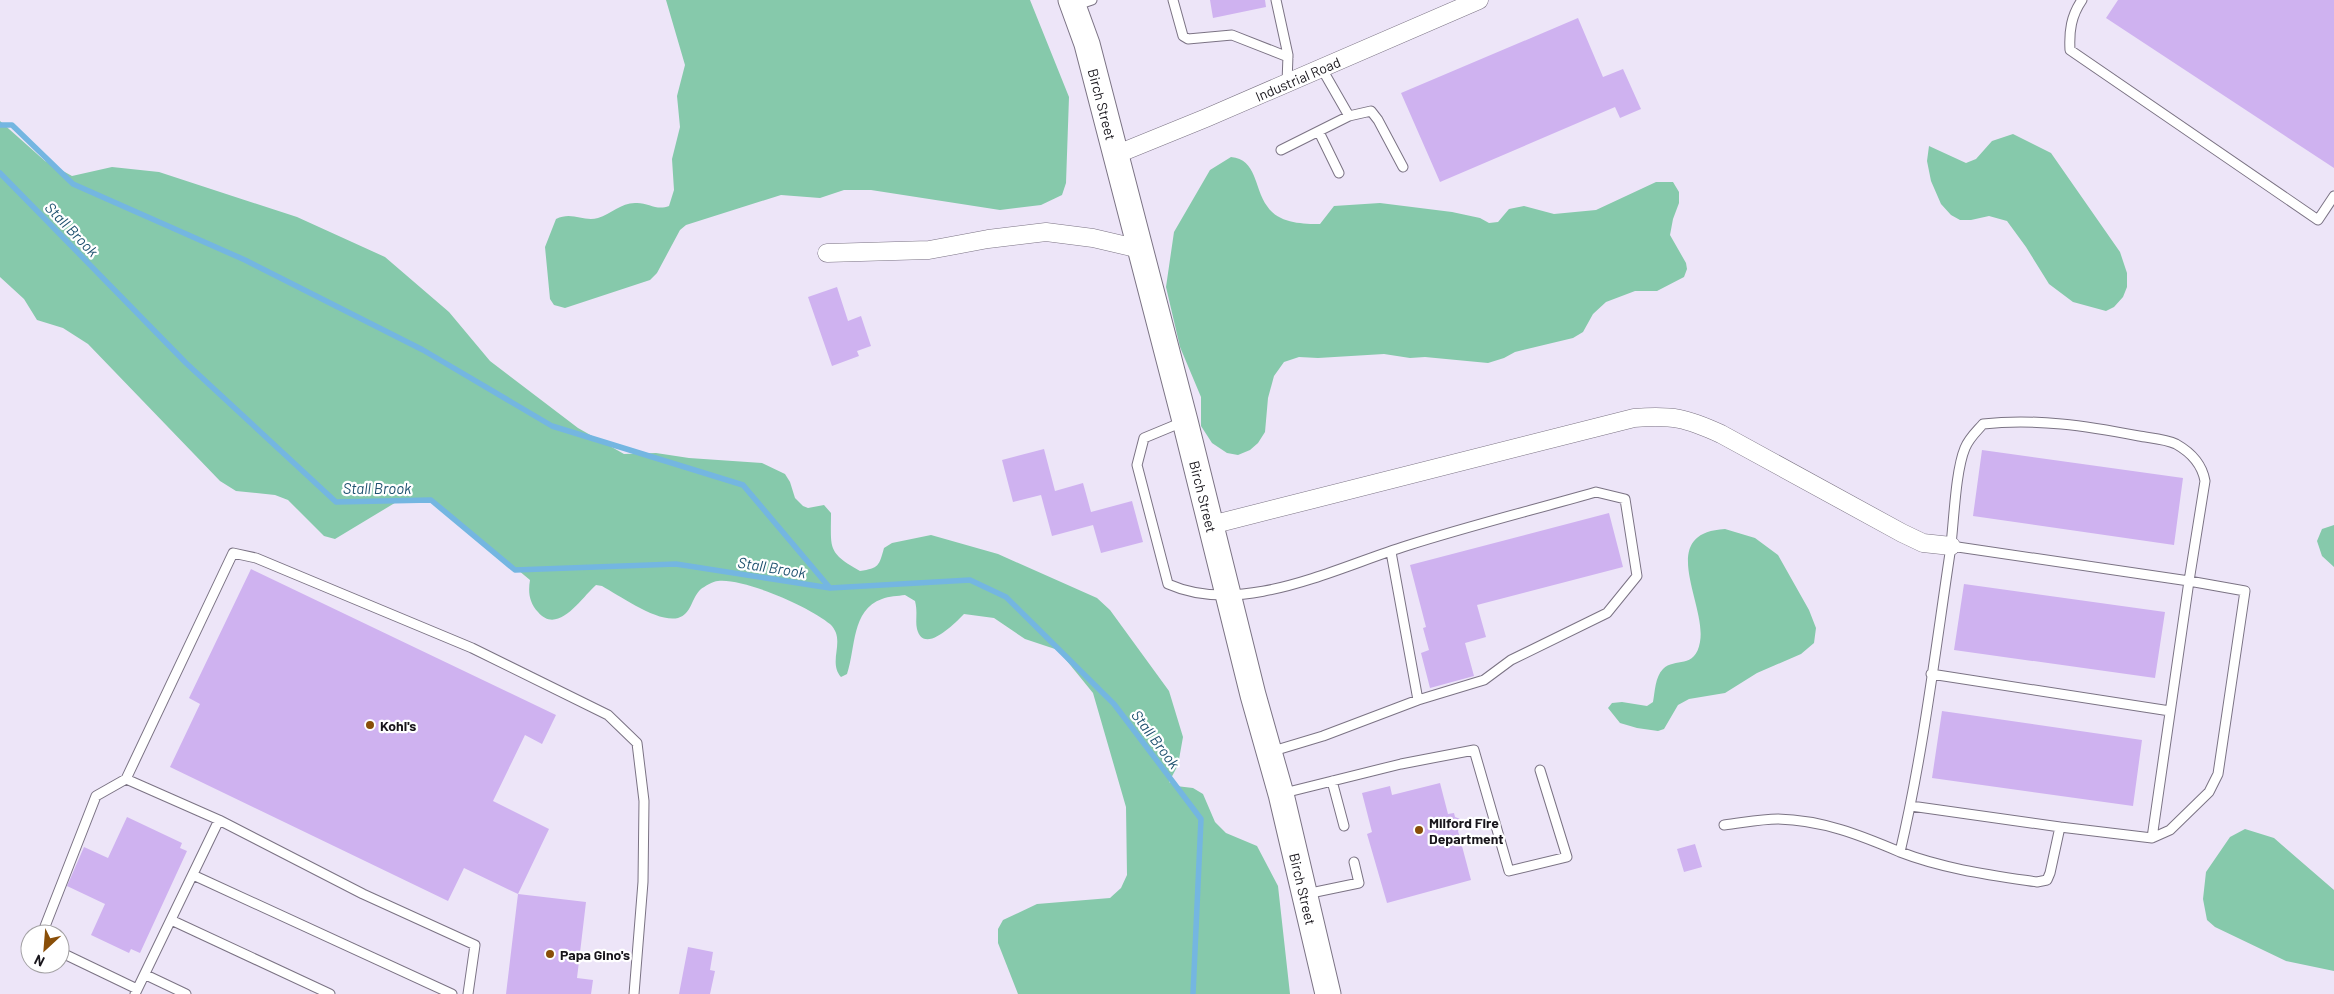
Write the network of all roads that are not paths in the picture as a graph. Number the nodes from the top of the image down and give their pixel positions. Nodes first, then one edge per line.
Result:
1 (1173, 0) edge
2 (1276, 0) edge
3 (1479, 0) edge
4 (2082, 0) edge
5 (1079, 2) edge
6 (1288, 57) junction
7 (1322, 69) junction
8 (1287, 83) junction
9 (1349, 116) junction
10 (1319, 132) junction
11 (1280, 150) dead end
12 (1115, 155) junction
13 (1403, 167) dead end
14 (1339, 173) dead end
15 (2334, 196) edge
16 (1140, 248) junction
17 (827, 253) dead end
18 (1185, 421) junction
19 (1211, 524) junction
20 (1951, 546) junction
21 (1391, 552) junction
22 (2188, 581) junction
23 (1229, 595) junction
24 (1931, 674) junction
25 (1418, 700) junction
26 (2170, 711) junction
27 (1269, 752) junction
28 (1540, 770) dead end
29 (126, 779) junction
30 (1332, 780) junction
31 (1281, 794) junction
32 (1910, 806) junction
33 (218, 820) junction
34 (1724, 825) dead end
35 (1344, 826) dead end
36 (2060, 827) junction
37 (2152, 838) junction
38 (1900, 852) junction
39 (1354, 862) dead end
40 (193, 875) junction
41 (1306, 894) junction
42 (171, 920) junction
43 (46, 924) edge
44 (70, 957) edge
45 (146, 975) junction
46 (136, 991) edge
47 (186, 994) edge
48 (330, 994) edge
49 (452, 994) edge
50 (468, 994) edge
51 (634, 994) edge
52 (1328, 994) edge

1 - 6 lane
2 - 6 lane
3 - 7 street, Industrial Road
4 - 15 lane
5 - 12 street, Birch Street
6 - 8 lane
7 - 8 street, Industrial Road
7 - 9 lane
8 - 12 street, Industrial Road
9 - 10 lane
9 - 13 lane
10 - 11 lane
10 - 14 lane
12 - 16 street, Birch Street
16 - 17 street
16 - 18 street, Birch Street
18 - 19 street, Birch Street
18 - 23 lane
19 - 20 street
19 - 23 street, Birch Street
20 - 22 lane
20 - 22 lane
20 - 24 lane
21 - 23 lane
21 - 25 lane
21 - 25 lane
22 - 26 lane
22 - 37 lane
23 - 27 street, Birch Street
24 - 26 lane
24 - 32 lane
25 - 27 lane
26 - 37 lane
27 - 31 street, Birch Street
28 - 30 lane
29 - 33 lane
29 - 43 lane
29 - 51 lane
30 - 31 lane
30 - 35 lane
31 - 41 street, Birch Street
32 - 36 lane
32 - 38 lane
33 - 40 lane
33 - 50 lane
34 - 38 lane
36 - 37 lane
36 - 38 lane
39 - 41 lane
40 - 42 lane
40 - 49 lane
41 - 52 street, Birch Street
42 - 45 lane
42 - 48 lane
44 - 46 lane
45 - 46 lane
45 - 47 lane

